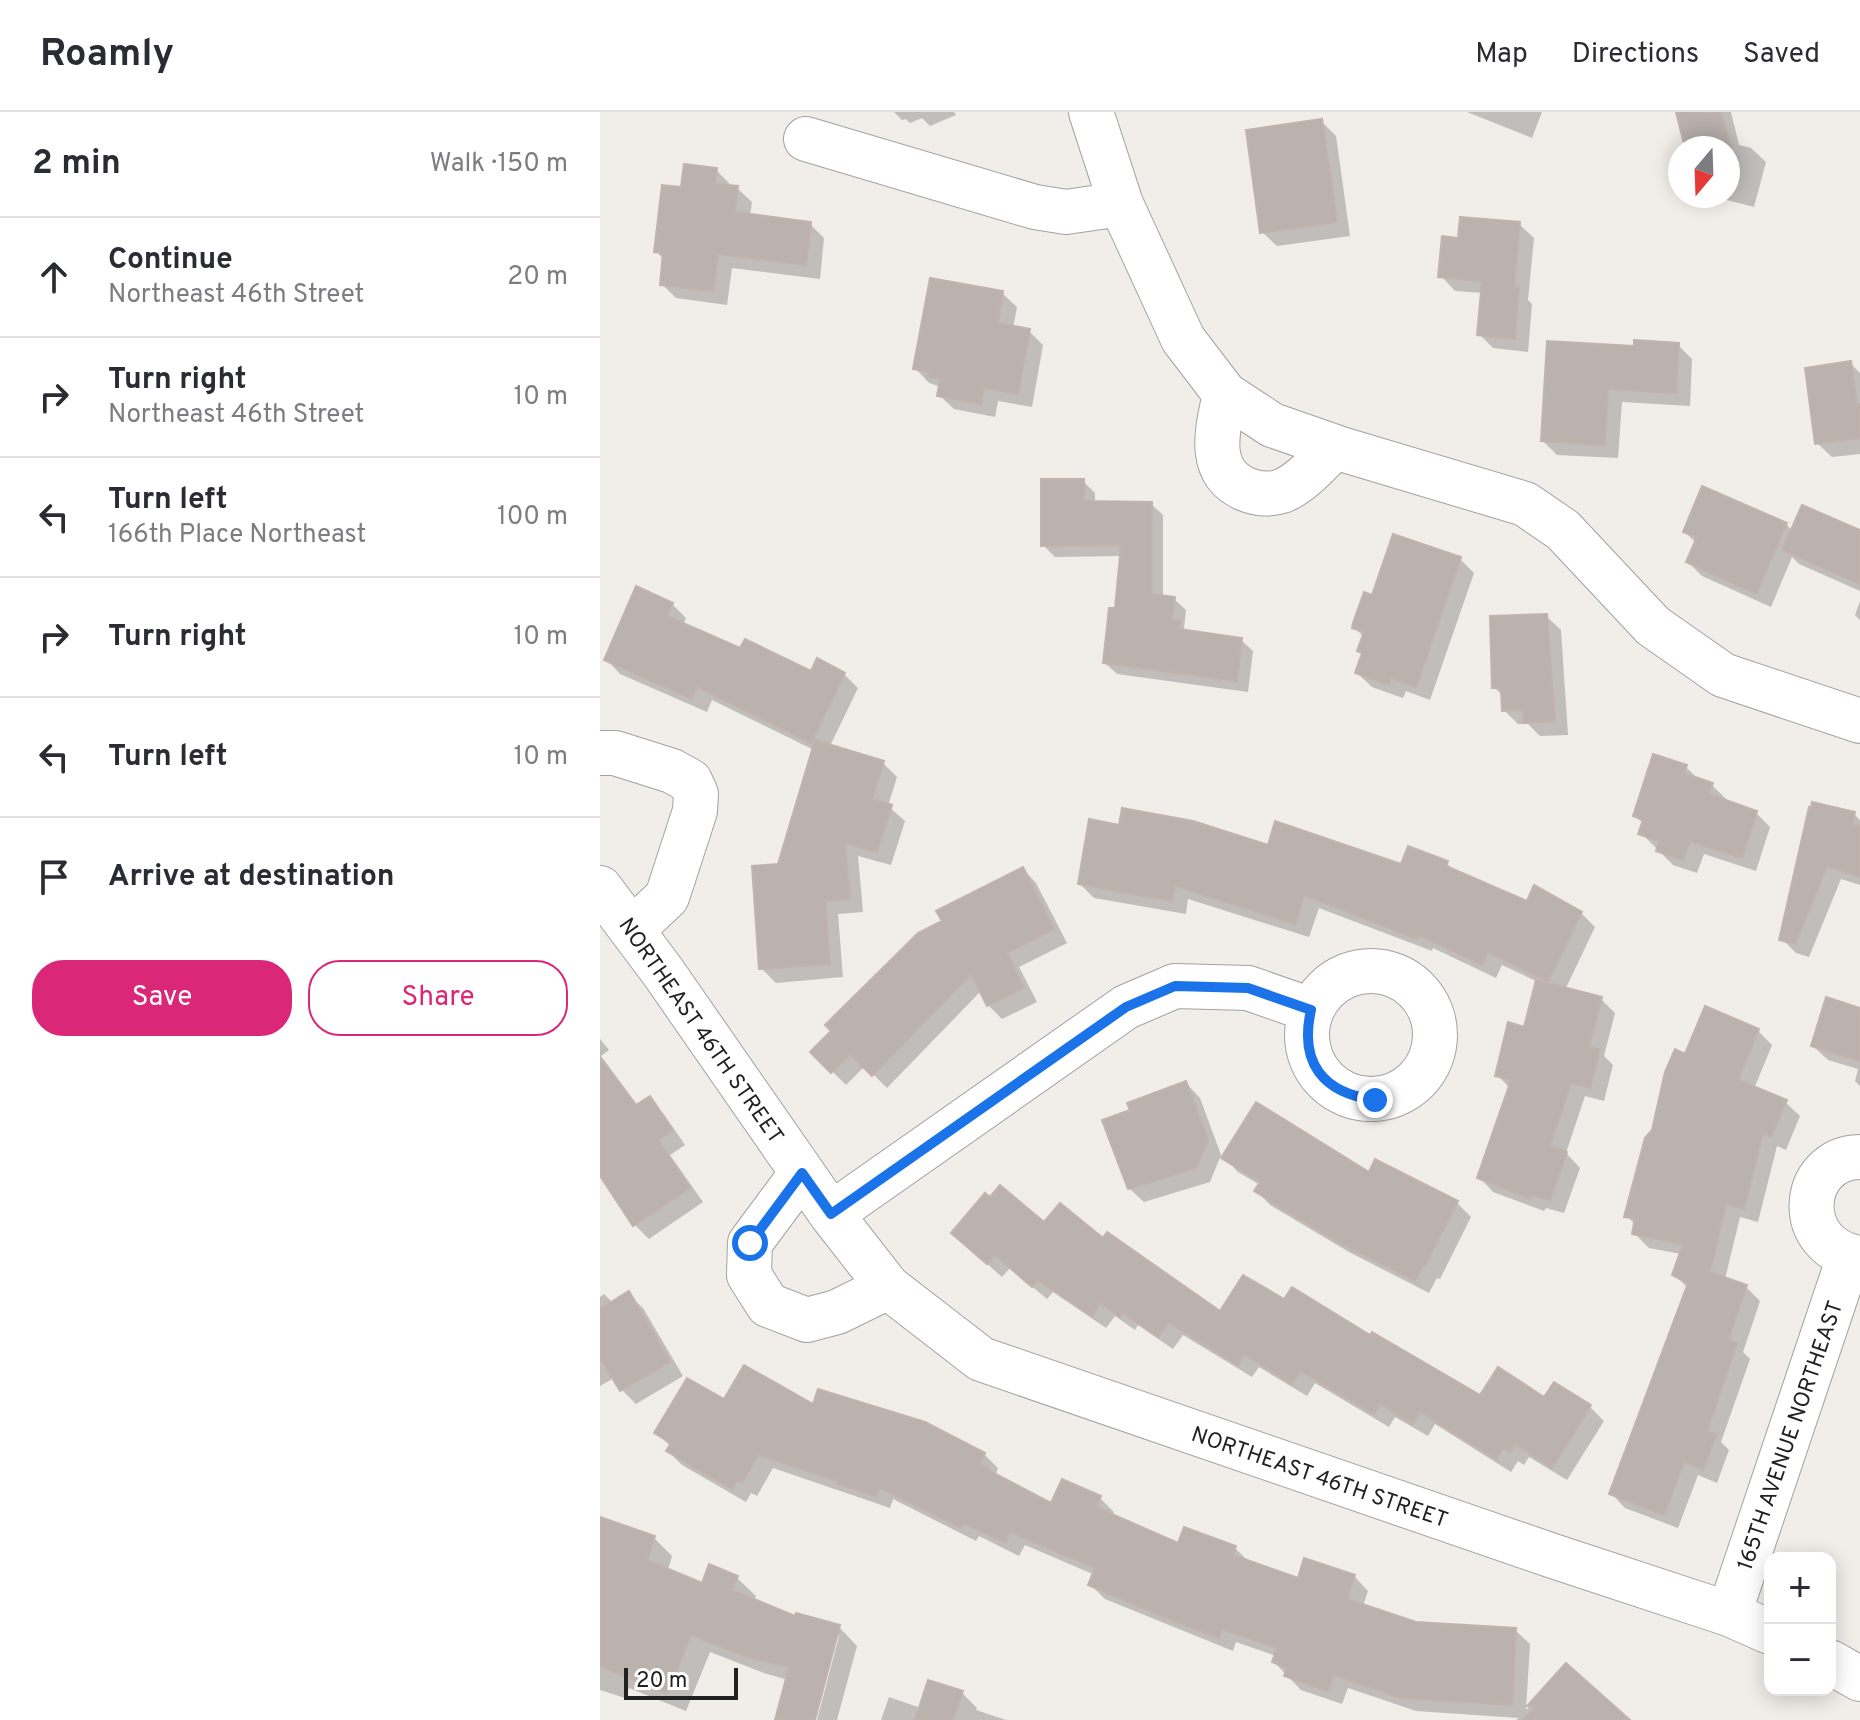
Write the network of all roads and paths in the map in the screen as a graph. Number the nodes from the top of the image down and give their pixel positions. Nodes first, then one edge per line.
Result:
1 (1091, 112) edge
2 (806, 139) dead end
3 (1121, 204) junction
4 (1225, 394) junction
5 (1335, 447) junction
6 (1860, 721) edge
7 (600, 753) edge
8 (600, 888) edge
9 (633, 929) junction
10 (1311, 1010) dead end
11 (1860, 1157) edge
12 (802, 1173) junction
13 (831, 1214) junction
14 (1854, 1258) edge
15 (888, 1287) junction
16 (1729, 1614) junction
17 (1764, 1629) edge
18 (1836, 1665) edge
19 (1860, 1679) edge

1 - 3 street
2 - 3 street
3 - 4 street
4 - 5 street
4 - 5 street
5 - 6 street
7 - 9 street
8 - 9 street, NORTHEAST 46TH STREET
9 - 12 street, NORTHEAST 46TH STREET
10 - 13 street
11 - 14 street
12 - 13 street, NORTHEAST 46TH STREET
12 - 15 street
13 - 15 street, NORTHEAST 46TH STREET
14 - 16 street, 165TH AVENUE NORTHEAST
15 - 16 street, NORTHEAST 46TH STREET
16 - 17 street, NORTHEAST 46TH STREET
18 - 19 street

